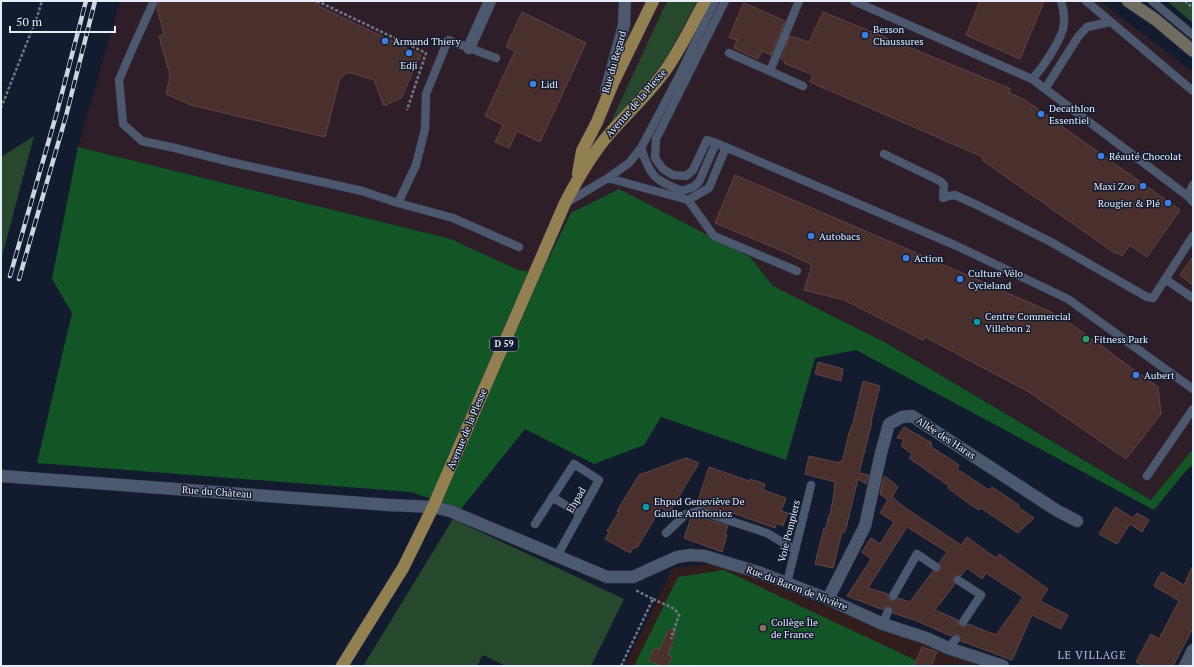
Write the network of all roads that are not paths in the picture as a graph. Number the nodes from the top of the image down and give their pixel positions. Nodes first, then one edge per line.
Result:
1 (154, 1) edge
2 (490, 1) edge
3 (625, 1) edge
4 (653, 1) edge
5 (704, 1) edge
6 (715, 1) edge
7 (725, 1) edge
8 (799, 1) edge
9 (854, 1) edge
10 (1061, 1) edge
11 (1086, 1) edge
12 (1128, 1) edge
13 (1152, 1) edge
14 (1110, 22) junction
15 (1193, 35) edge
16 (468, 48) junction
17 (1193, 51) edge
18 (729, 53) dead end
19 (496, 58) dead end
20 (770, 71) junction
21 (1032, 80) junction
22 (803, 86) dead end
23 (1045, 89) junction
24 (1193, 91) edge
25 (598, 122) junction
26 (716, 143) junction
27 (726, 147) junction
28 (641, 148) junction
29 (884, 154) dead end
30 (608, 178) junction
31 (576, 182) junction
32 (1193, 185) edge
33 (688, 200) junction
34 (1191, 200) edge
35 (398, 203) junction
36 (565, 203) junction
37 (1193, 236) edge
38 (519, 247) dead end
39 (797, 272) dead end
40 (1165, 279) junction
41 (1193, 298) edge
42 (1193, 389) edge
43 (1193, 409) edge
44 (1, 476) edge
45 (1146, 476) dead end
46 (811, 485) dead end
47 (552, 497) junction
48 (433, 507) junction
49 (579, 513) junction
50 (1078, 521) dead end
51 (535, 524) dead end
52 (666, 534) dead end
53 (795, 550) junction
54 (557, 556) junction
55 (936, 567) dead end
56 (958, 580) dead end
57 (787, 583) junction
58 (893, 596) dead end
59 (828, 599) junction
60 (888, 611) dead end
61 (963, 622) dead end
62 (883, 624) junction
63 (1193, 650) edge
64 (342, 666) edge
65 (1003, 666) edge
66 (1185, 666) edge

1 - 35 lane
2 - 16 street
3 - 25 street, Rue du Regard
4 - 25 main road, Avenue de la Plesse / D 59
5 - 31 main road, Avenue de la Plesse / D 59
6 - 28 lane
7 - 26 lane
8 - 20 lane
9 - 21 lane
10 - 21 lane
11 - 14 lane
12 - 17 street
13 - 15 lane
14 - 23 lane
14 - 24 lane
16 - 19 lane
16 - 35 lane
18 - 20 lane
20 - 22 lane
21 - 23 lane
23 - 34 lane
25 - 31 main road, Avenue de la Plesse / D 59
26 - 27 lane
26 - 28 lane
27 - 33 lane
27 - 42 lane
28 - 30 lane
29 - 40 lane
30 - 33 lane
30 - 36 lane
31 - 36 main road, Avenue de la Plesse / D 59
32 - 34 lane
33 - 39 lane
35 - 38 lane
36 - 48 main road, Avenue de la Plesse / D 59
37 - 40 lane
40 - 41 lane
43 - 45 lane
44 - 48 street, Rue du Château
46 - 53 lane, Voie Pompiers
47 - 49 lane
47 - 49 lane, Ehpad
47 - 51 lane, Ehpad
48 - 54 street, Rue du Baron de Nivière
48 - 64 main road, Avenue de la Plesse / D 59
49 - 54 lane, Ehpad
50 - 59 street, Allée des Haras
52 - 53 lane
53 - 57 lane, Voie Pompiers
54 - 57 street, Rue du Baron de Nivière
55 - 58 lane
56 - 61 lane
57 - 59 street, Rue du Baron de Nivière
59 - 62 street, Rue du Baron de Nivière
60 - 62 lane
62 - 65 street, Rue du Baron de Nivière
63 - 66 street

